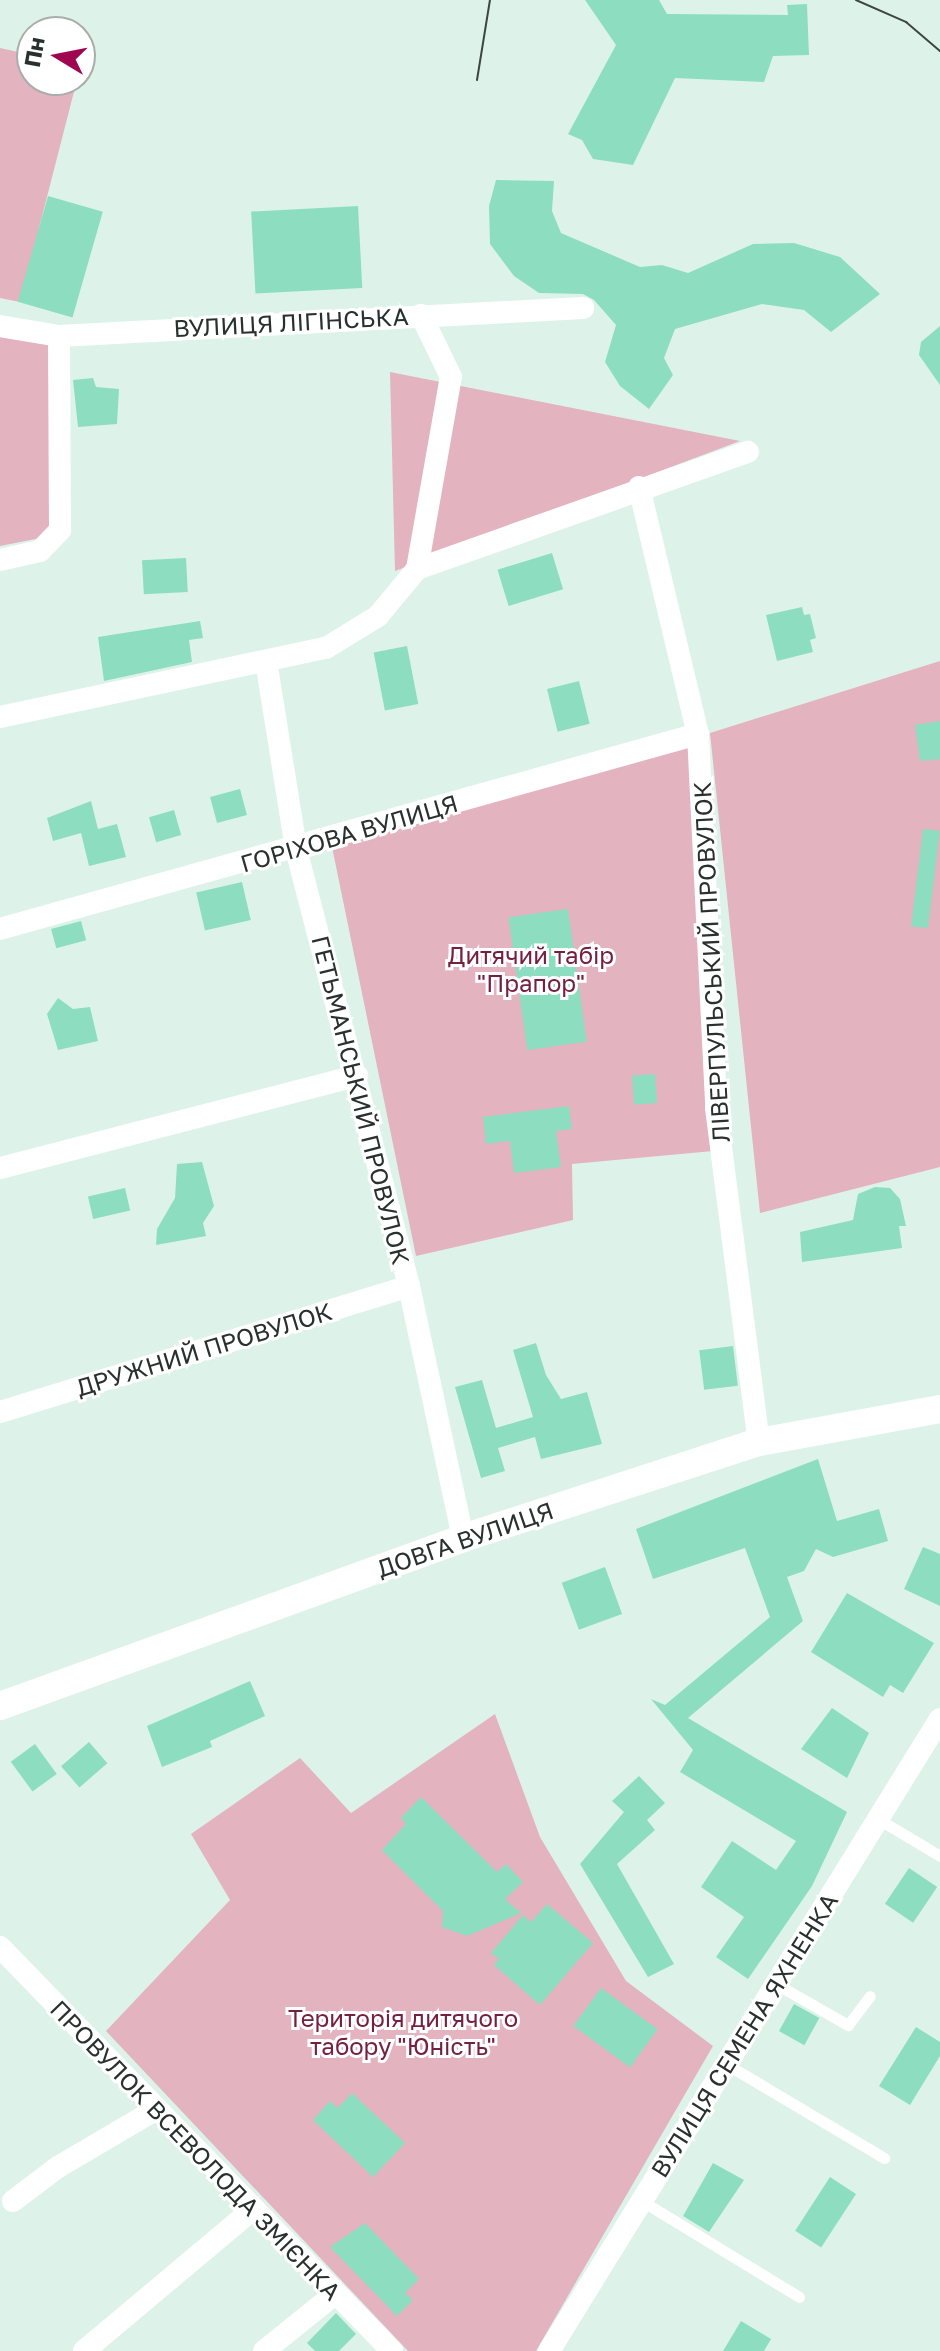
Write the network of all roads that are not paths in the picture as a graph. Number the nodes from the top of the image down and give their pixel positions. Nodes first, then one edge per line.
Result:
1 (583, 308) dead end
2 (421, 315) junction
3 (0, 326) edge
4 (59, 336) junction
5 (748, 452) dead end
6 (639, 487) junction
7 (0, 560) edge
8 (417, 569) junction
9 (266, 661) junction
10 (0, 717) edge
11 (698, 734) junction
12 (296, 849) junction
13 (0, 929) edge
14 (357, 1076) junction
15 (0, 1168) edge
16 (409, 1286) junction
17 (940, 1409) edge
18 (0, 1412) edge
19 (759, 1442) junction
20 (463, 1538) junction
21 (0, 1706) edge
22 (940, 1719) edge
23 (878, 1819) junction
24 (940, 1856) edge
25 (0, 1948) edge
26 (776, 1984) junction
27 (870, 1996) dead end
28 (726, 2064) junction
29 (155, 2110) junction
30 (884, 2158) dead end
31 (13, 2201) dead end
32 (642, 2201) junction
33 (252, 2210) junction
34 (335, 2294) junction
35 (799, 2297) dead end
36 (84, 2351) edge
37 (264, 2351) edge
38 (392, 2351) edge
39 (549, 2351) edge

1 - 2 street, ВУЛИЦЯ ЛІГІНСЬКА
2 - 4 street, ВУЛИЦЯ ЛІГІНСЬКА
2 - 8 street
3 - 4 street, ВУЛИЦЯ ЛІГІНСЬКА
4 - 7 street
5 - 6 street
6 - 8 street
6 - 11 street, ЛІВЕРПУЛЬСЬКИЙ ПРОВУЛОК
8 - 9 street
9 - 10 street
9 - 12 street, ГЕТЬМАНСЬКИЙ ПРОВУЛОК
11 - 12 street, ГОРІХОВА ВУЛИЦЯ
11 - 19 street, ЛІВЕРПУЛЬСЬКИЙ ПРОВУЛОК
12 - 13 street, ГОРІХОВА ВУЛИЦЯ
12 - 14 street, ГЕТЬМАНСЬКИЙ ПРОВУЛОК
14 - 15 street
14 - 16 street, ГЕТЬМАНСЬКИЙ ПРОВУЛОК
16 - 18 street, ДРУЖНИЙ ПРОВУЛОК
16 - 20 street, ГЕТЬМАНСЬКИЙ ПРОВУЛОК
17 - 19 street, ДОВГА ВУЛИЦЯ
19 - 20 street, ДОВГА ВУЛИЦЯ
20 - 21 street, ДОВГА ВУЛИЦЯ
22 - 23 street, ВУЛИЦЯ СЕМЕНА ЯХНЕНКА
23 - 24 lane
23 - 26 street, ВУЛИЦЯ СЕМЕНА ЯХНЕНКА
25 - 29 street, ПРОВУЛОК ВСЕВОЛОДА ЗМІЄНКА
26 - 27 lane
26 - 28 street, ВУЛИЦЯ СЕМЕНА ЯХНЕНКА
28 - 30 lane
28 - 32 street, ВУЛИЦЯ СЕМЕНА ЯХНЕНКА
29 - 31 street
29 - 33 street, ПРОВУЛОК ВСЕВОЛОДА ЗМІЄНКА
32 - 35 lane
32 - 39 street, ВУЛИЦЯ СЕМЕНА ЯХНЕНКА
33 - 34 street, ПРОВУЛОК ВСЕВОЛОДА ЗМІЄНКА
33 - 36 street
34 - 37 street
34 - 38 street, ПРОВУЛОК ВСЕВОЛОДА ЗМІЄНКА

